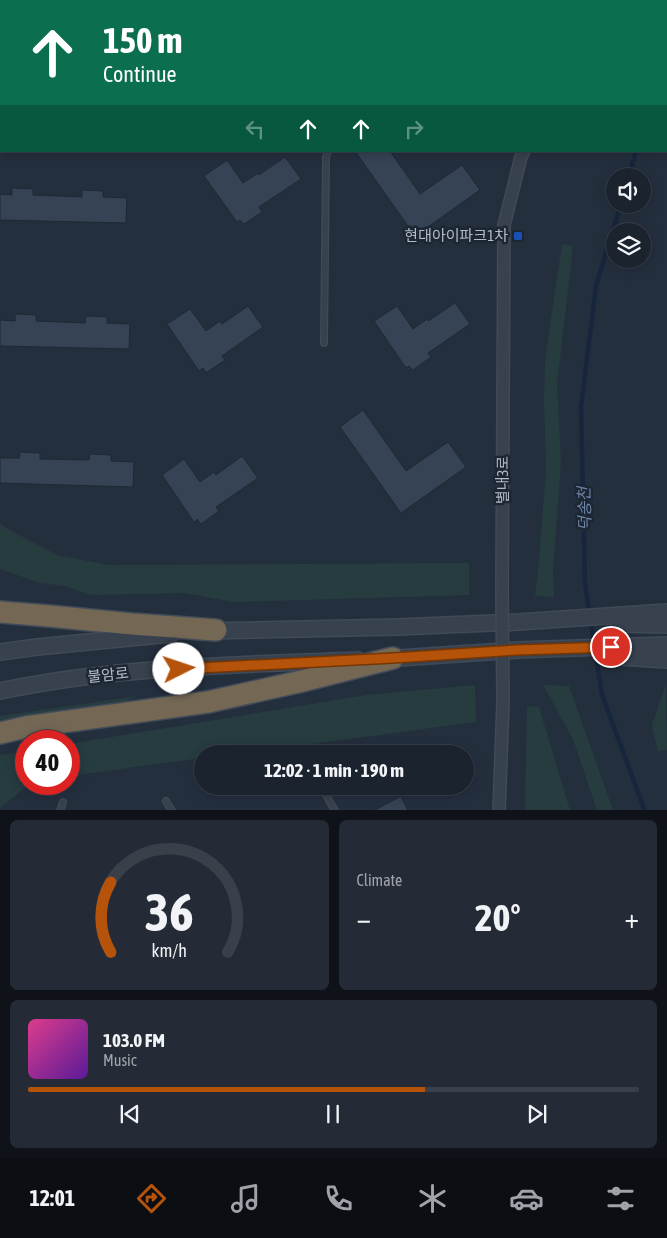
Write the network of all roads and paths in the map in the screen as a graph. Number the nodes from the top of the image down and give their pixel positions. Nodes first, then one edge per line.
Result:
1 (328, 152) edge
2 (524, 152) edge
3 (324, 343) dead end
4 (0, 612) edge
5 (667, 616) edge
6 (216, 630) junction
7 (667, 645) edge
8 (517, 650) junction
9 (0, 652) edge
10 (393, 658) junction
11 (667, 660) edge
12 (0, 691) edge
13 (0, 733) edge
14 (326, 795) edge
15 (166, 801) dead end
16 (63, 802) dead end
17 (60, 810) edge
18 (172, 810) edge
19 (335, 810) edge
20 (500, 810) edge

1 - 3 lane
2 - 20 street, 별내3로, bridge
4 - 6 highway
5 - 6 street
6 - 9 street
7 - 8 street
8 - 10 street, 불암로
8 - 11 street
10 - 12 street, 불암로
10 - 13 highway
14 - 19 lane
15 - 18 lane
16 - 17 lane

